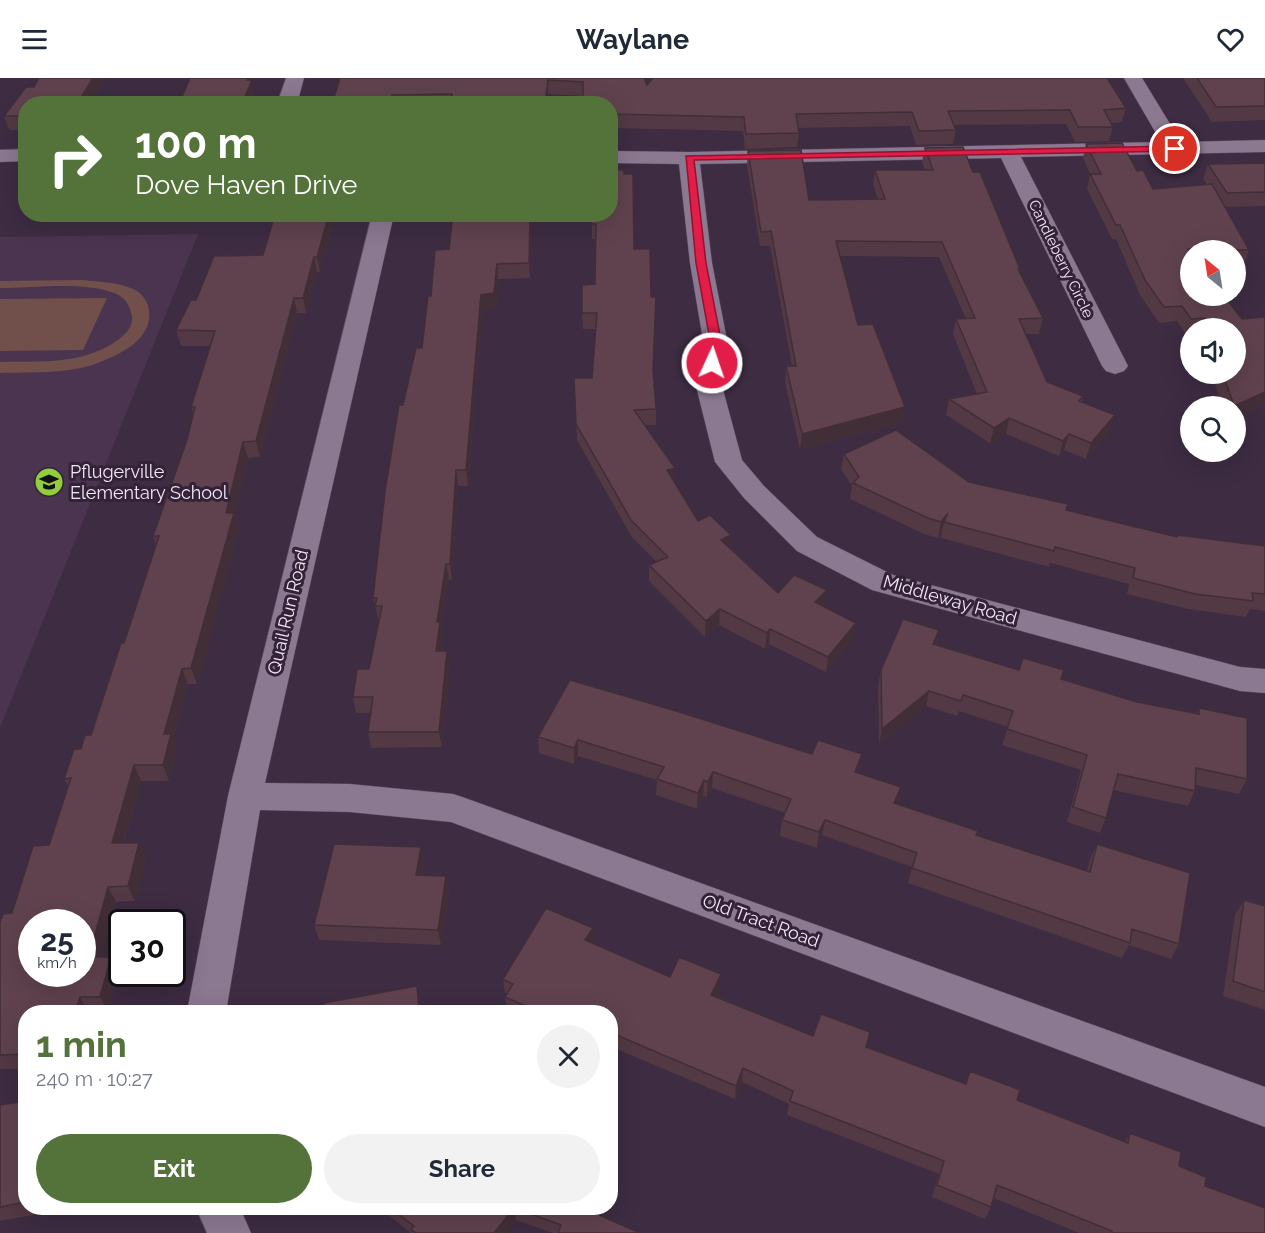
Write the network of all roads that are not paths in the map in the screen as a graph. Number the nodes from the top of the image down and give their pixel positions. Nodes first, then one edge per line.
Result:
1 (295, 78) edge
2 (1133, 78) edge
3 (289, 96) edge
4 (1265, 146) edge
5 (1175, 149) junction
6 (1008, 151) junction
7 (18, 155) edge
8 (0, 156) edge
9 (618, 157) edge
10 (689, 158) junction
11 (381, 222) edge
12 (1115, 366) dead end
13 (1265, 681) edge
14 (245, 796) junction
15 (207, 1005) edge
16 (1265, 1107) edge
17 (222, 1215) edge
18 (229, 1233) edge

1 - 3 street
2 - 5 street
4 - 5 street
5 - 6 street
6 - 10 street
6 - 12 street, Candleberry Circle
7 - 8 street
9 - 10 street
10 - 13 street, Middleway Road
11 - 14 street, Quail Run Road
14 - 15 street, Quail Run Road
14 - 16 street, Old Tract Road
17 - 18 street

